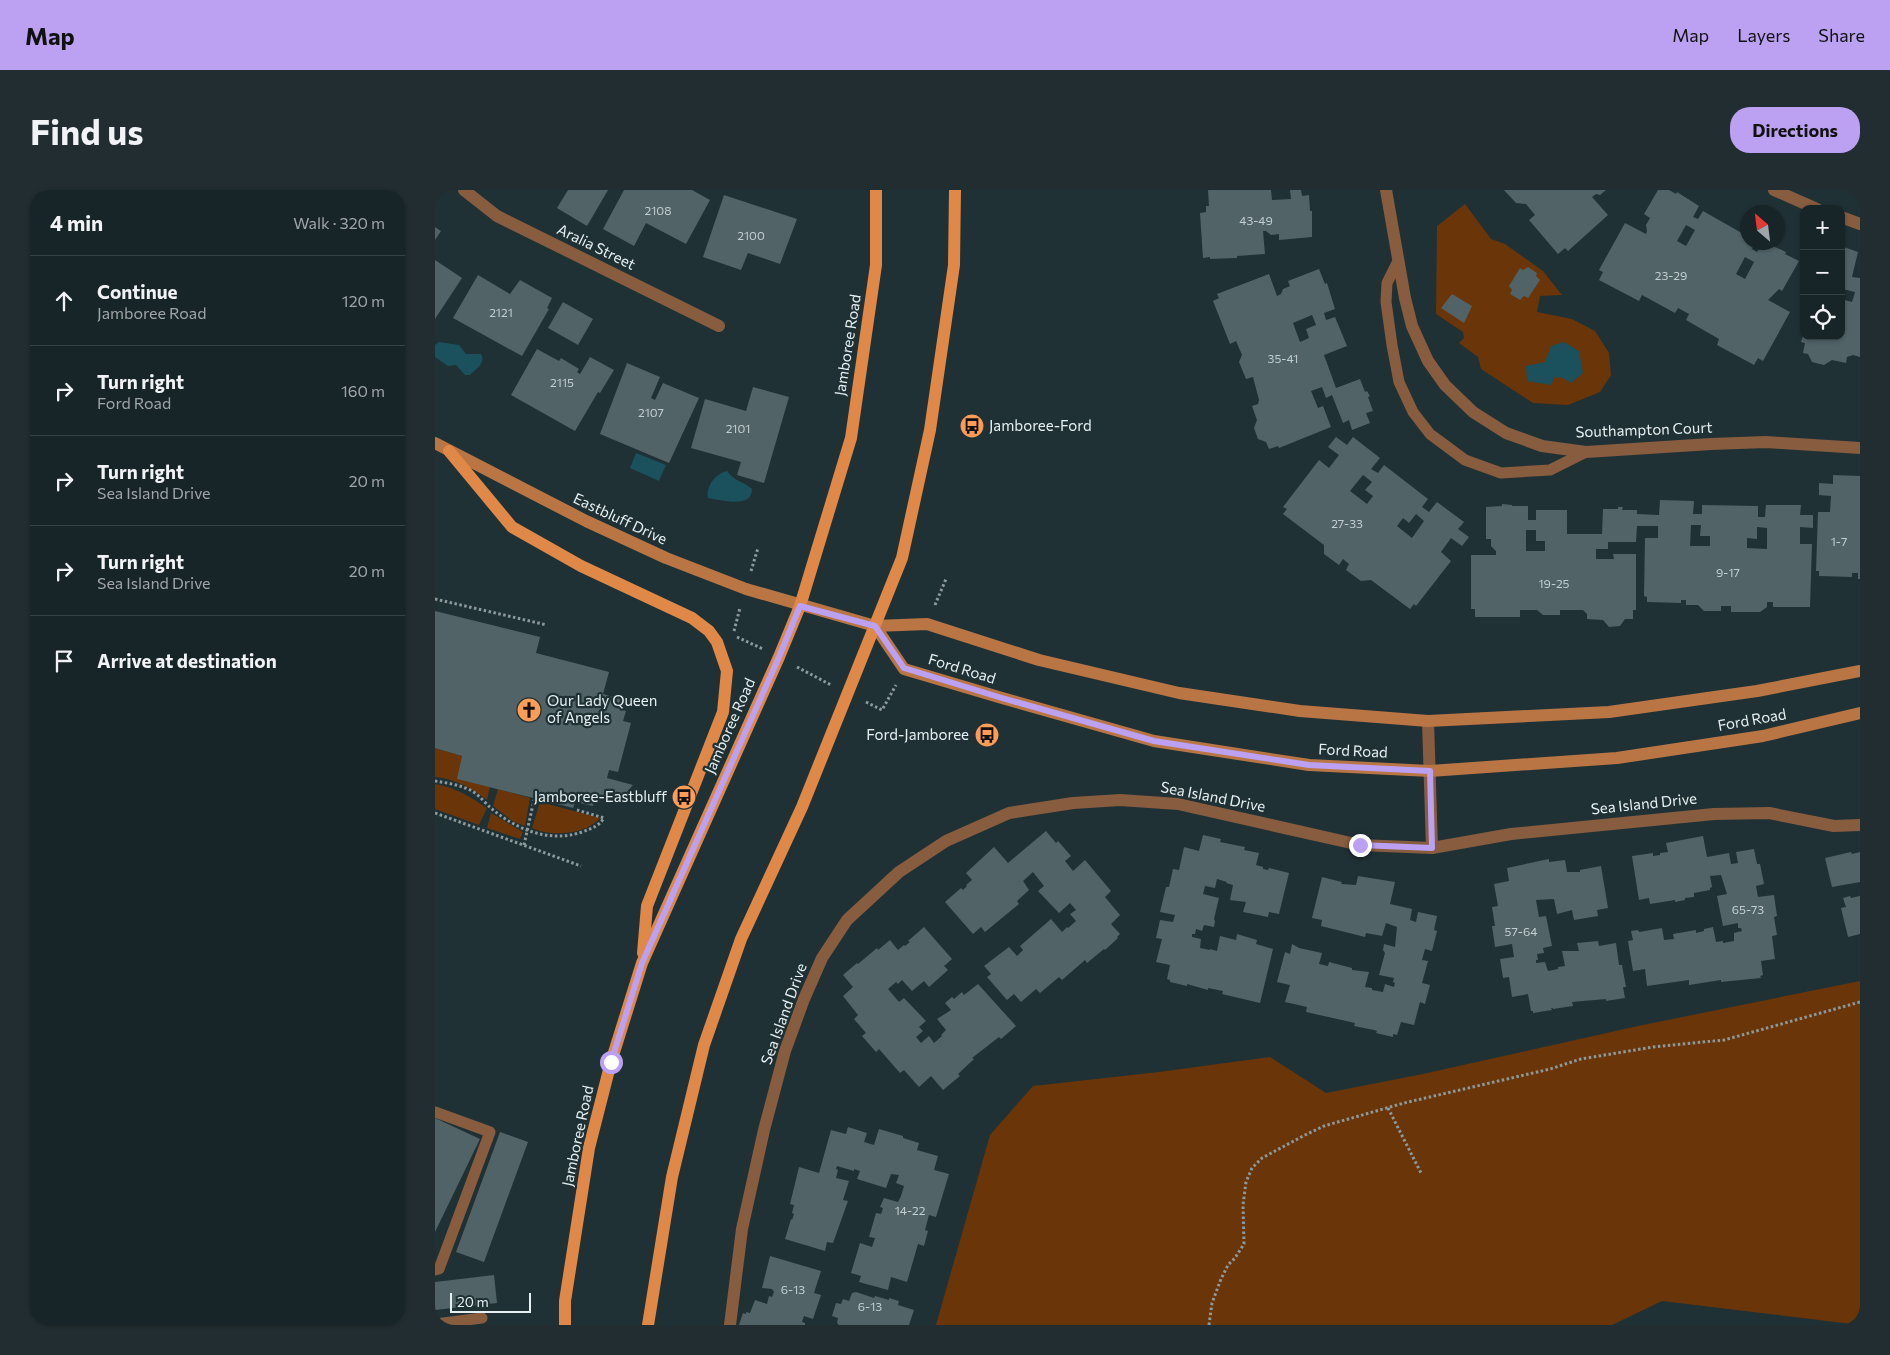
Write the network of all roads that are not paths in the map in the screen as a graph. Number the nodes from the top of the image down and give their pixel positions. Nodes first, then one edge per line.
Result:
1 (464, 190) edge
2 (876, 190) edge
3 (955, 190) edge
4 (1386, 190) edge
5 (1774, 190) edge
6 (1808, 205) edge
7 (1845, 219) edge
8 (1860, 224) edge
9 (1398, 261) junction
10 (719, 326) dead end
11 (435, 443) edge
12 (1860, 448) edge
13 (449, 451) junction
14 (1586, 452) junction
15 (800, 606) junction
16 (875, 626) junction
17 (1860, 671) edge
18 (1860, 713) edge
19 (1428, 721) junction
20 (1430, 771) junction
21 (1860, 825) edge
22 (1432, 848) junction
23 (642, 963) junction
24 (435, 1112) edge
25 (435, 1270) edge
26 (482, 1318) dead end
27 (435, 1324) edge
28 (565, 1325) edge
29 (648, 1325) edge
30 (730, 1325) edge

1 - 10 street, Aralia Street
2 - 15 main road, Jamboree Road
3 - 16 main road
4 - 9 street, Southampton Court
5 - 6 street
7 - 8 street
9 - 14 street, Southampton Court
9 - 14 lane
11 - 13 main road, Eastbluff Drive
12 - 14 street, Southampton Court
13 - 15 main road, Eastbluff Drive
13 - 23 main road
15 - 16 main road, Ford Road
15 - 23 main road, Jamboree Road
16 - 19 main road, Ford Road
16 - 20 main road, Ford Road
16 - 29 main road
17 - 19 main road, Ford Road
18 - 20 main road, Ford Road
19 - 20 street
20 - 22 street
21 - 22 street, Sea Island Drive
22 - 30 street, Sea Island Drive
23 - 28 main road, Jamboree Road
24 - 25 lane
26 - 27 lane

